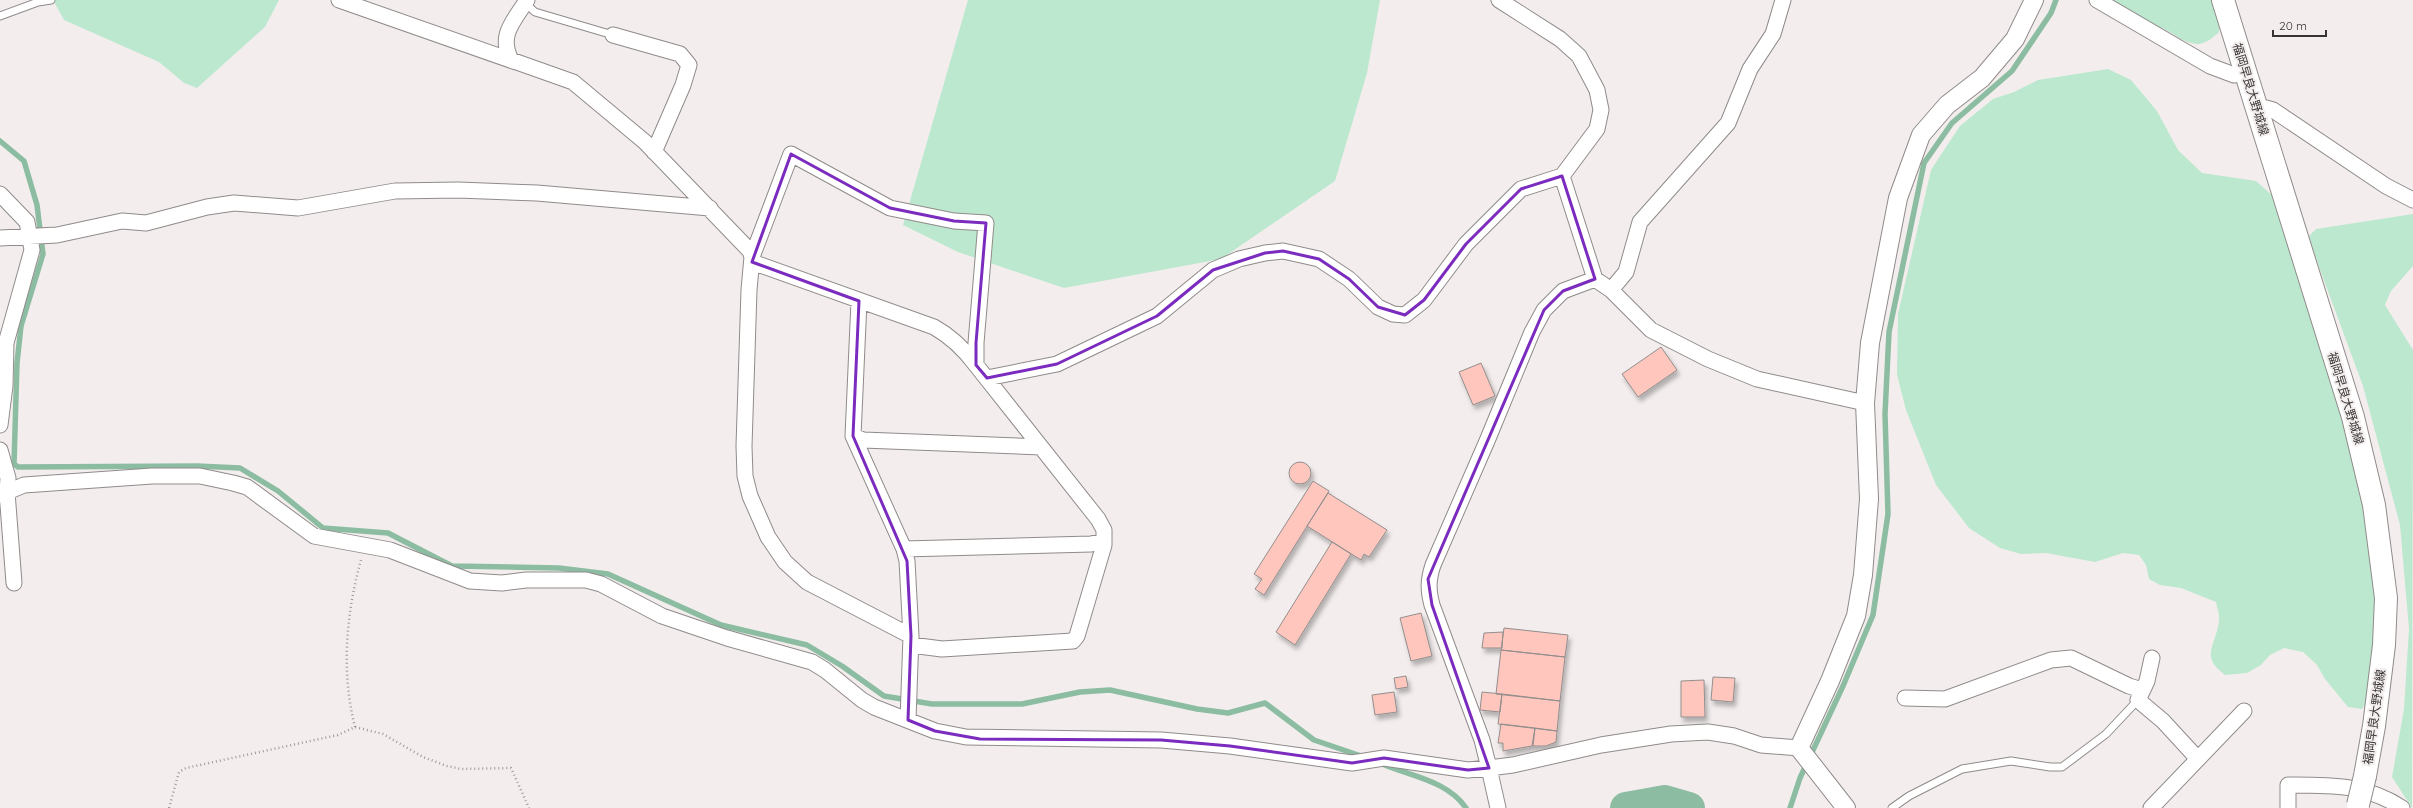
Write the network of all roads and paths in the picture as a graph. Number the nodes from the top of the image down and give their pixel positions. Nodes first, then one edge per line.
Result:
1 (51, 0) edge
2 (339, 0) edge
3 (1499, 0) edge
4 (1782, 0) edge
5 (2034, 0) edge
6 (2097, 0) edge
7 (2223, 0) edge
8 (526, 2) edge
9 (0, 16) edge
10 (613, 35) joint
11 (518, 63) junction
12 (2246, 72) junction
13 (2258, 110) junction
14 (654, 152) junction
15 (1562, 176) junction
16 (0, 194) edge
17 (2413, 200) edge
18 (710, 208) junction
19 (31, 237) junction
20 (0, 238) edge
21 (752, 260) junction
22 (1595, 279) junction
23 (1611, 290) junction
24 (859, 301) junction
25 (976, 365) junction
26 (987, 378) junction
27 (1865, 403) junction
28 (0, 424) edge
29 (853, 436) junction
30 (1041, 447) junction
31 (0, 450) edge
32 (3, 493) edge
33 (1104, 541) junction
34 (365, 544) junction
35 (904, 549) junction
36 (14, 583) dead end
37 (911, 640) junction
38 (2152, 658) dead end
39 (2140, 695) junction
40 (1905, 698) dead end
41 (2244, 711) dead end
42 (908, 720) junction
43 (355, 727) junction
44 (1799, 748) junction
45 (2198, 759) junction
46 (1490, 773) junction
47 (2358, 806) edge
48 (169, 808) edge
49 (528, 808) edge
50 (1498, 808) edge
51 (1846, 808) edge
52 (1892, 808) edge
53 (2151, 808) edge
54 (2288, 808) edge
55 (2402, 808) edge

1 - 9 lane
2 - 11 street
3 - 15 street
4 - 23 street
5 - 27 street
6 - 12 street
7 - 12 main road, 福岡早良大野城線
8 - 10 lane
8 - 11 street
10 - 14 street
11 - 14 street
12 - 13 main road, 福岡早良大野城線
13 - 17 street
13 - 47 main road, 福岡早良大野城線, bridge
14 - 18 street
15 - 22 street
15 - 26 street
16 - 19 street
18 - 19 street
18 - 21 street
19 - 20 street
19 - 28 street
21 - 24 street
21 - 25 street
21 - 37 street
22 - 23 street
22 - 46 street
23 - 27 street
24 - 25 street
24 - 29 street
25 - 26 street
26 - 30 street
27 - 44 street
29 - 30 street
29 - 35 street
30 - 33 street
31 - 32 street
32 - 34 street
32 - 36 street
33 - 35 street
33 - 37 street
34 - 42 street
34 - 43 path
35 - 37 street
37 - 42 street
38 - 39 street
39 - 40 street
39 - 45 street
39 - 52 lane
41 - 45 street
42 - 46 street
43 - 48 path
43 - 49 path
44 - 46 street
44 - 51 street
45 - 53 street
46 - 50 street
54 - 55 street

